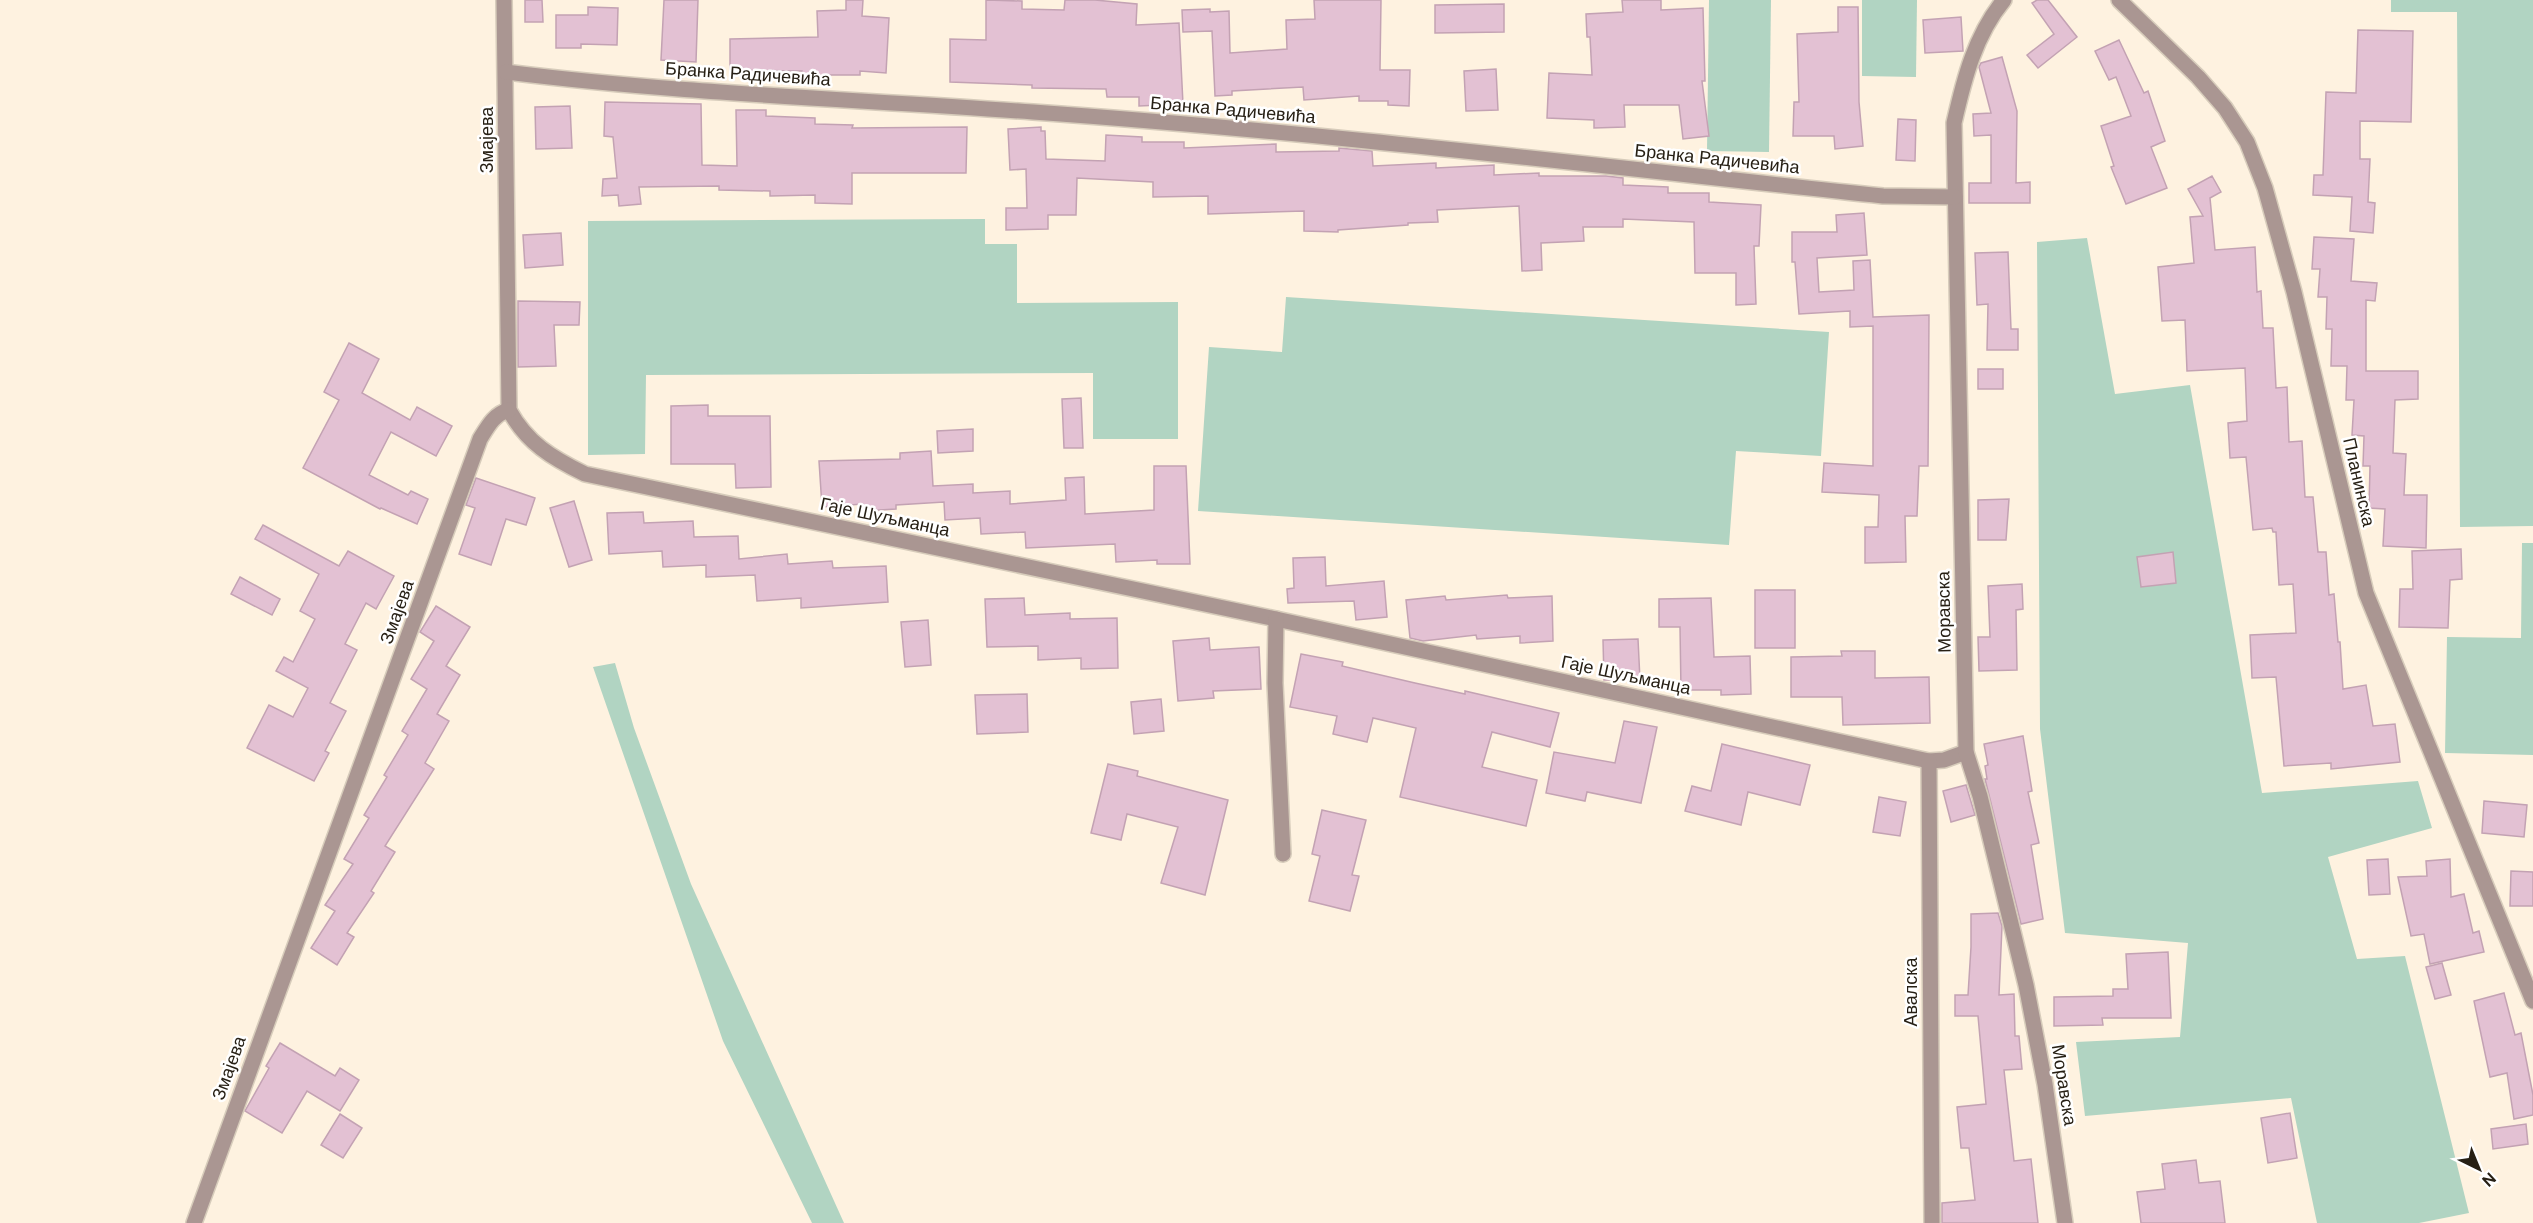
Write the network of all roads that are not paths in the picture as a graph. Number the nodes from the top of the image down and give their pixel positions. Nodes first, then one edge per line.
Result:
1 (504, 0) edge
2 (2004, 0) edge
3 (2119, 0) edge
4 (506, 72) junction
5 (1955, 197) junction
6 (509, 410) junction
7 (1276, 619) junction
8 (1966, 752) junction
9 (1929, 761) junction
10 (1283, 854) dead end
11 (2533, 1000) edge
12 (194, 1223) edge
13 (1932, 1223) edge
14 (2065, 1223) edge

1 - 4 street, Змајева
2 - 5 street, Моравска
3 - 11 street, Планинска
4 - 5 street, Бранка Радичевића
4 - 6 street, Змајева
5 - 8 street, Моравска
6 - 7 street, Гаје Шуљманца
6 - 12 street, Змајева
7 - 9 street, Гаје Шуљманца
7 - 10 street
8 - 9 street, Гаје Шуљманца
8 - 14 street, Моравска
9 - 13 street, Авалска

